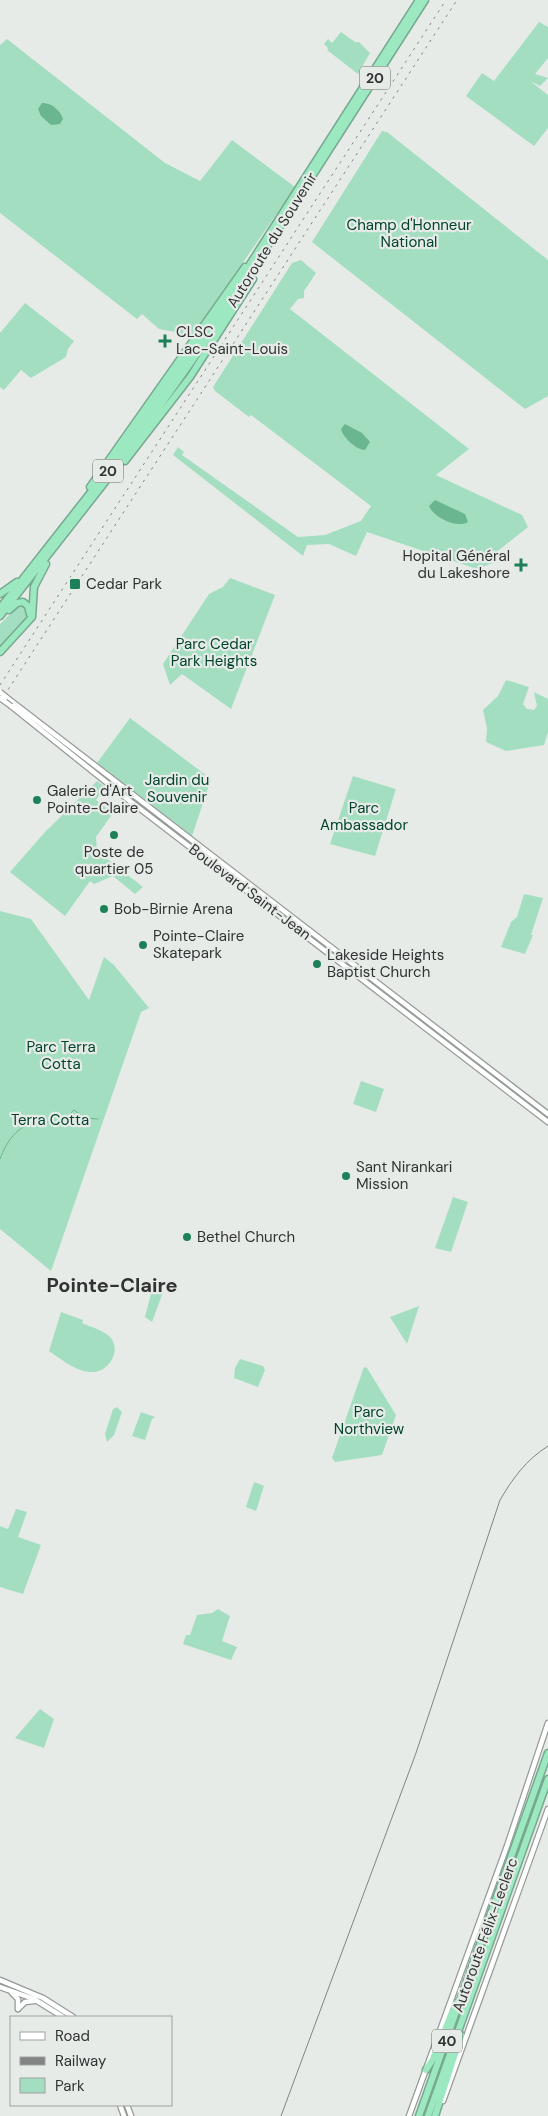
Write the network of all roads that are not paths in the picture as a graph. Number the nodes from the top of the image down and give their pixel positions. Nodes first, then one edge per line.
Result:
1 (419, 0) edge
2 (425, 0) edge
3 (53, 550) junction
4 (28, 572) junction
5 (0, 594) edge
6 (0, 608) edge
7 (0, 616) edge
8 (0, 650) edge
9 (0, 692) edge
10 (0, 698) edge
11 (12, 704) junction
12 (548, 1114) edge
13 (548, 1122) edge
14 (548, 1723) edge
15 (548, 1753) edge
16 (548, 1779) edge
17 (548, 1809) edge
18 (474, 1966) junction
19 (0, 1980) edge
20 (2, 1988) edge
21 (470, 1998) junction
22 (38, 2002) junction
23 (61, 2016) edge
24 (71, 2016) edge
25 (426, 2070) junction
26 (121, 2106) edge
27 (124, 2116) edge
28 (409, 2116) edge
29 (419, 2116) edge
30 (428, 2116) edge
31 (436, 2116) edge

1 - 4 highway, Autoroute du Souvenir / 20
2 - 3 highway, Autoroute du Souvenir / 20
3 - 7 highway, Autoroute du Souvenir / 20
3 - 8 highway
4 - 5 highway
4 - 6 highway
7 - 8 highway
9 - 11 main road, Boulevard Saint-Jean, bridge
10 - 11 main road, Boulevard Saint-Jean, bridge
11 - 12 main road, Boulevard Saint-Jean
11 - 13 main road, Boulevard Saint-Jean
14 - 25 main road
15 - 18 highway, Autoroute Félix-Leclerc / 40
16 - 21 highway, Autoroute Félix-Leclerc / 40
17 - 31 main road
18 - 25 highway
18 - 29 highway, Autoroute Félix-Leclerc / 40
19 - 24 main road
20 - 22 main road
20 - 22 main road
21 - 30 highway, Autoroute Félix-Leclerc / 40
21 - 31 highway
22 - 23 main road
25 - 28 main road
26 - 27 main road

